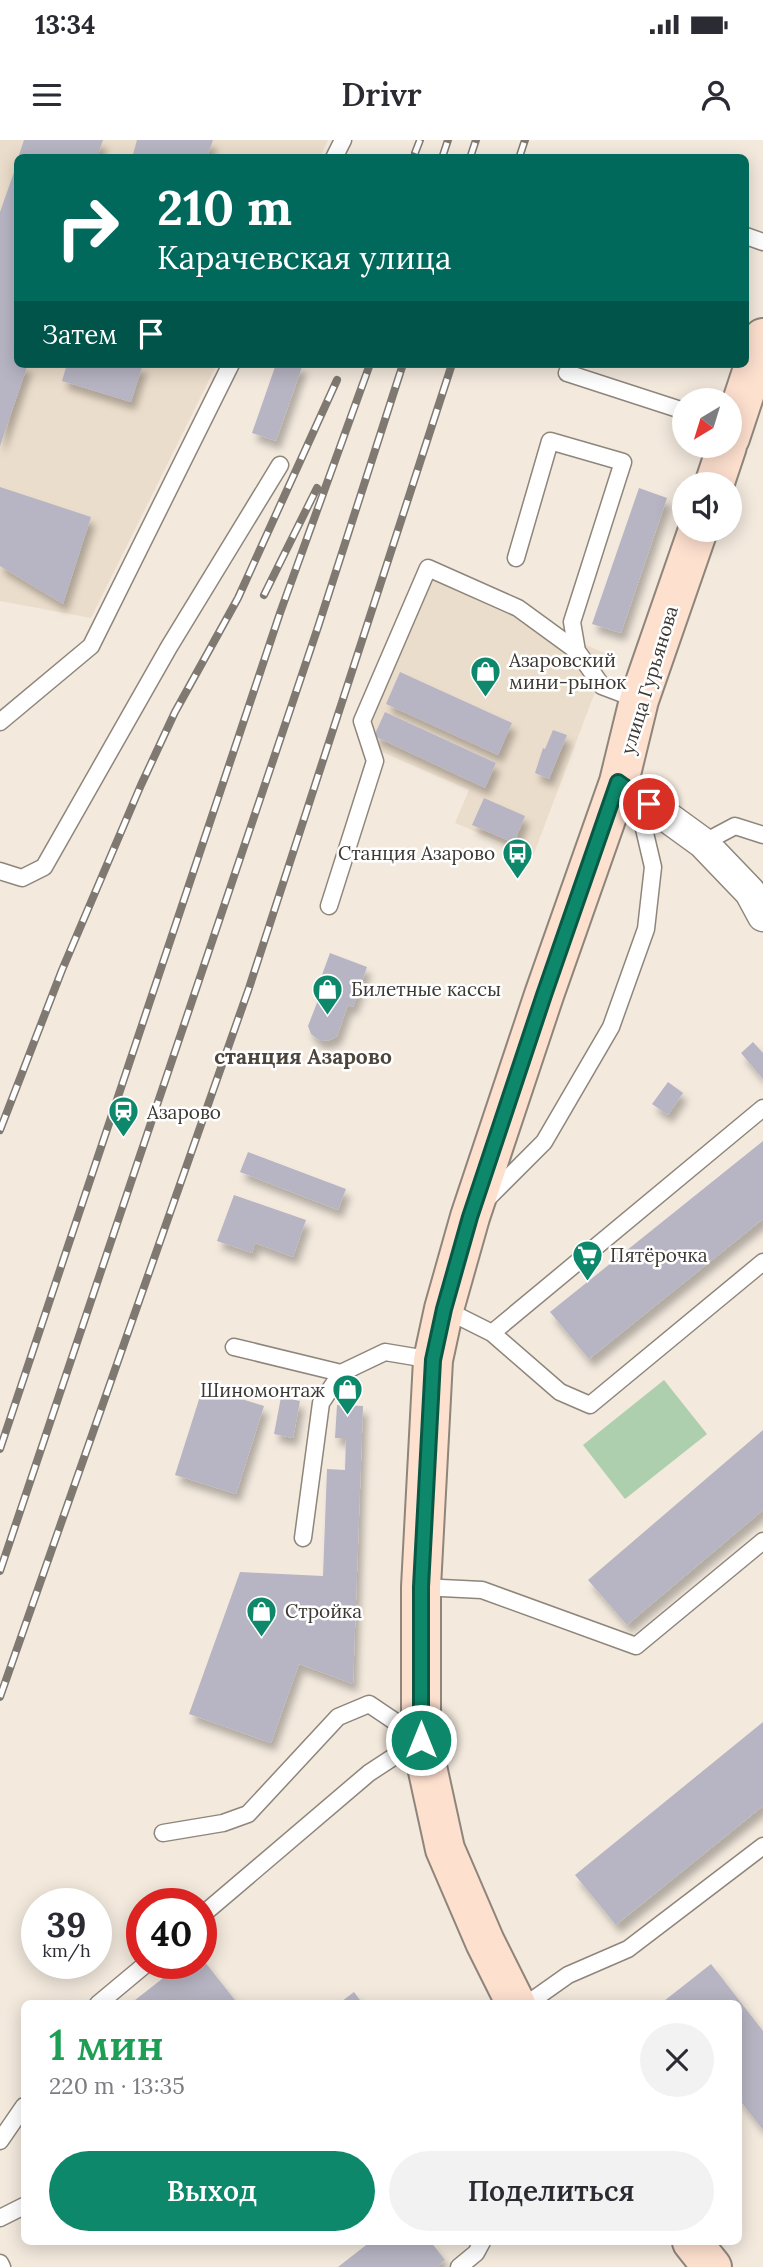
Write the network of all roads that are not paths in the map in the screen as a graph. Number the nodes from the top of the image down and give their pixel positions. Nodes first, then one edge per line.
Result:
1 (763, 338) edge
2 (229, 368) edge
3 (569, 368) edge
4 (742, 399) edge
5 (672, 407) edge
6 (281, 465) dead end
7 (694, 542) edge
8 (516, 558) dead end
9 (577, 650) junction
10 (639, 700) junction
11 (0, 722) edge
12 (618, 782) junction
13 (763, 835) edge
14 (703, 843) junction
15 (0, 871) edge
16 (328, 906) dead end
17 (763, 916) edge
18 (763, 1108) edge
19 (470, 1217) junction
20 (763, 1262) edge
21 (444, 1309) junction
22 (492, 1333) junction
23 (234, 1347) dead end
24 (433, 1360) junction
25 (341, 1373) junction
26 (303, 1538) dead end
27 (763, 1541) edge
28 (421, 1587) junction
29 (421, 1740) junction
30 (163, 1833) dead end
31 (763, 1846) edge
32 (217, 1902) edge
33 (128, 1979) edge
34 (103, 2000) edge
35 (514, 2000) edge
36 (533, 2000) edge
37 (21, 2110) edge
38 (0, 2141) edge
39 (21, 2208) edge
40 (0, 2218) edge
41 (480, 2245) edge
42 (694, 2245) edge
43 (459, 2267) edge
44 (712, 2267) edge

1 - 4 street
2 - 11 lane
3 - 5 lane
6 - 15 lane
7 - 10 street, улица Гурьянова
8 - 9 lane
9 - 10 lane
9 - 16 lane
10 - 12 street, улица Гурьянова
12 - 14 street
12 - 19 street, улица Гурьянова
12 - 19 lane
13 - 14 lane
14 - 17 street
18 - 22 lane
19 - 21 street, улица Гурьянова
20 - 22 lane
21 - 22 lane
21 - 24 street, улица Гурьянова
23 - 25 lane
24 - 25 lane
24 - 28 street, улица Гурьянова
25 - 26 lane
27 - 28 lane
28 - 29 street, улица Гурьянова
29 - 30 lane
29 - 32 lane
29 - 35 street, улица Гурьянова
31 - 36 lane
33 - 34 lane
37 - 38 lane
39 - 40 lane
41 - 43 lane
42 - 44 street

